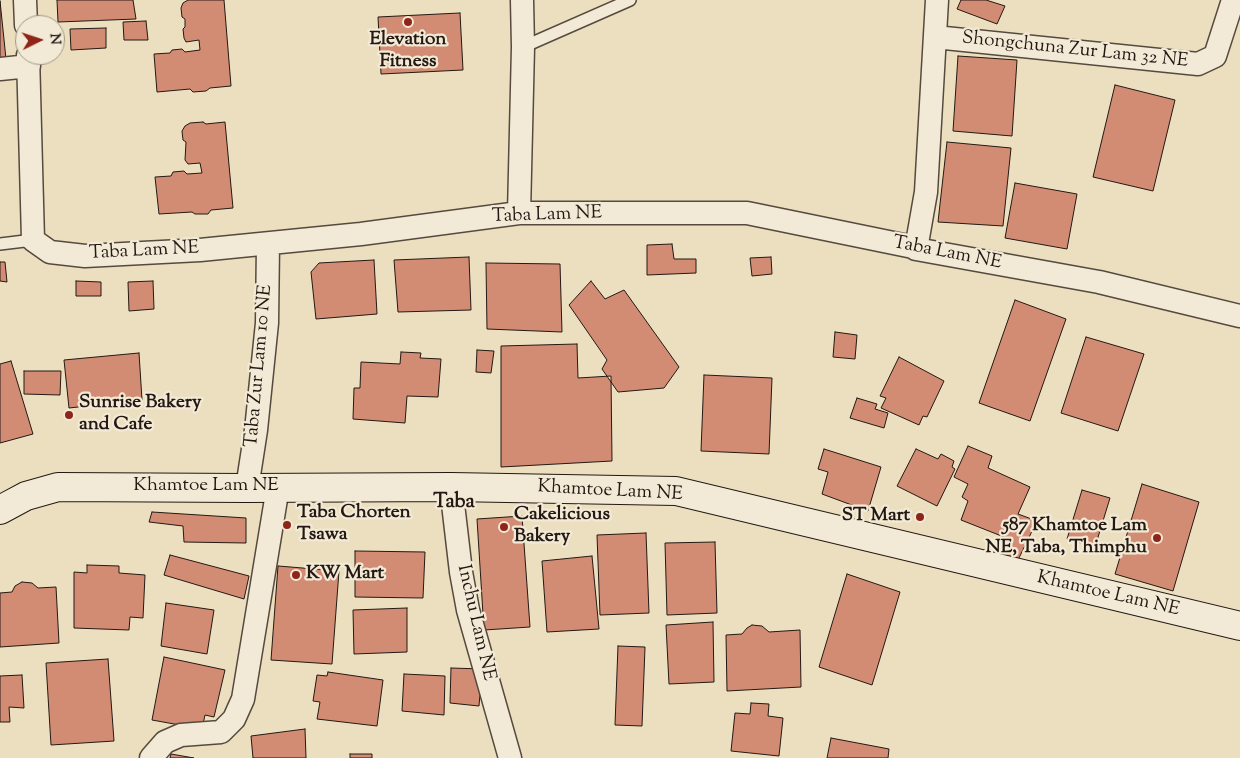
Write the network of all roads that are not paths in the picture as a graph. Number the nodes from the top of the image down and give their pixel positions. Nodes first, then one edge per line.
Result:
1 (25, 0) edge
2 (522, 0) edge
3 (630, 0) edge
4 (937, 0) edge
5 (1233, 0) edge
6 (26, 15) edge
7 (935, 37) junction
8 (523, 47) junction
9 (15, 64) edge
10 (28, 65) edge
11 (0, 68) edge
12 (519, 214) junction
13 (33, 240) junction
14 (0, 244) edge
15 (268, 244) junction
16 (916, 249) junction
17 (1240, 316) edge
18 (278, 487) junction
19 (451, 487) junction
20 (248, 488) junction
21 (0, 510) edge
22 (1240, 626) edge
23 (151, 758) edge
24 (510, 758) edge

1 - 6 street
2 - 8 street
3 - 8 lane
4 - 7 street
5 - 7 street, Shongchuna Zur Lam 32 NE
7 - 16 street
8 - 12 street
9 - 11 street
10 - 13 street
12 - 15 street, Taba Lam NE
12 - 16 street, Taba Lam NE
13 - 14 lane
13 - 15 street, Taba Lam NE
15 - 20 street, Taba Zur Lam 10 NE
16 - 17 street, Taba Lam NE
18 - 19 main road, Khamtoe Lam NE
18 - 20 main road, Khamtoe Lam NE
18 - 23 street
19 - 22 main road, Khamtoe Lam NE
19 - 24 street, Inchu Lam NE
20 - 21 main road, Khamtoe Lam NE

